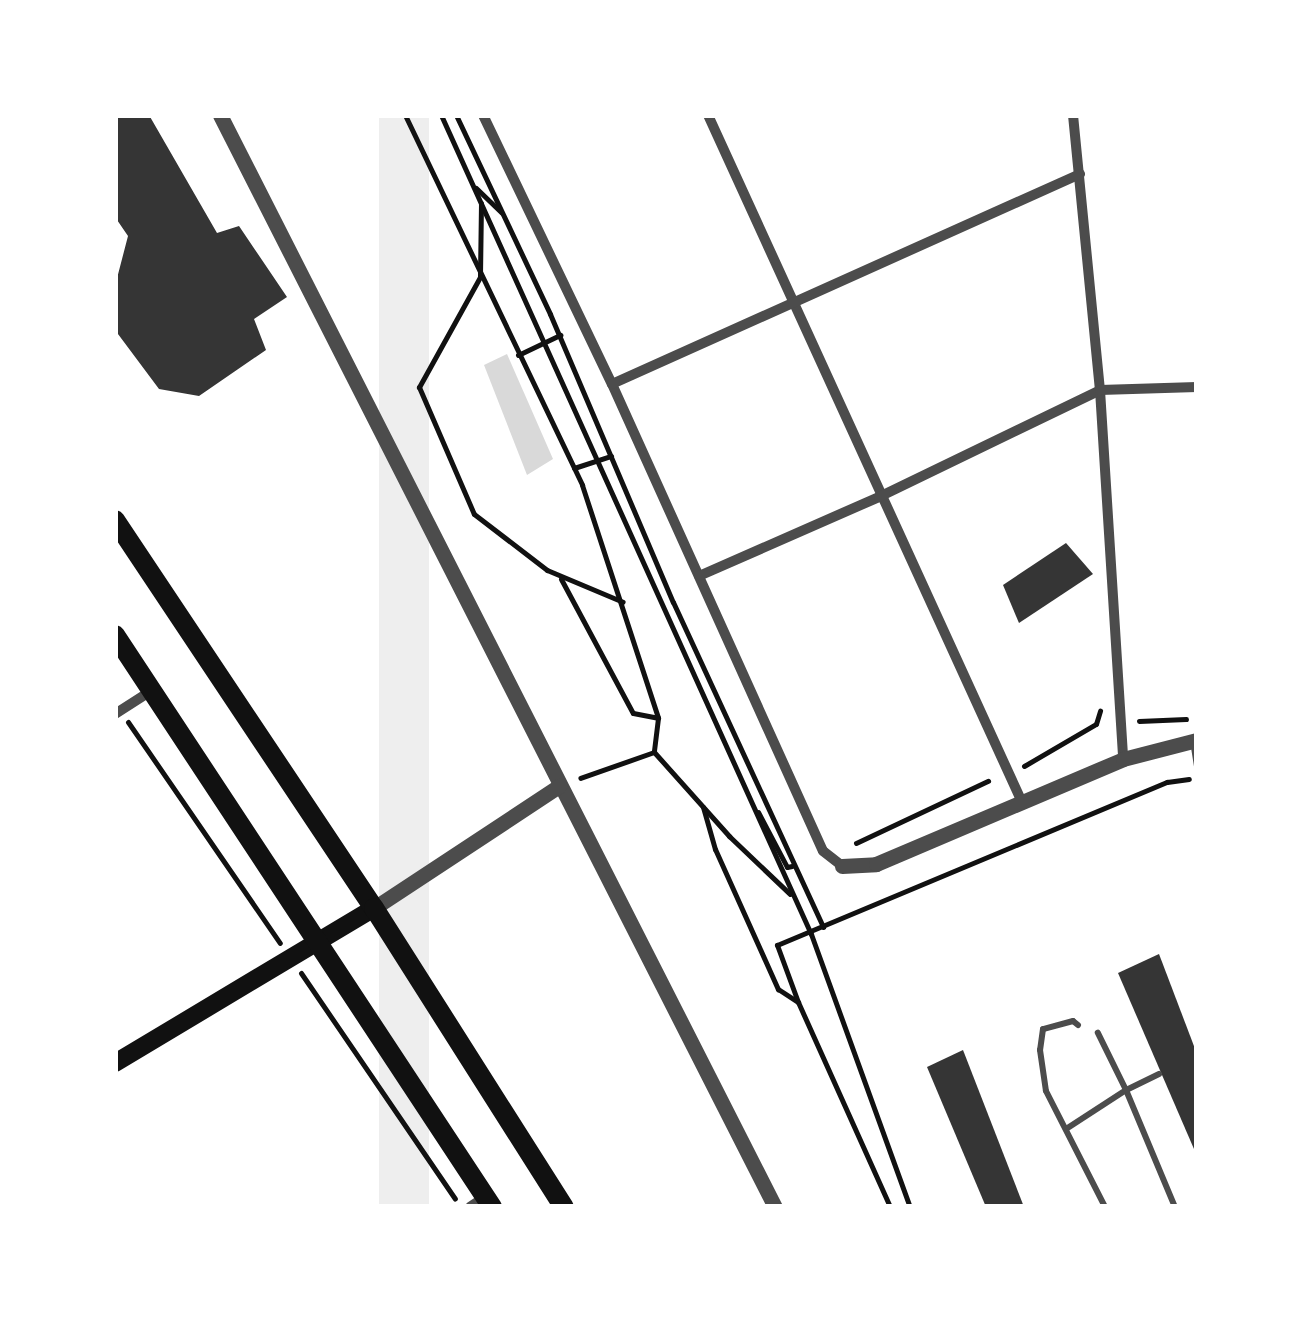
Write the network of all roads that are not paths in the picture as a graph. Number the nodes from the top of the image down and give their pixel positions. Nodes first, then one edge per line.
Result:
1 (220, 115) edge
2 (482, 115) edge
3 (708, 115) edge
4 (1074, 115) edge
5 (1080, 174) junction
6 (796, 305) junction
7 (612, 384) junction
8 (1197, 387) edge
9 (1100, 390) junction
10 (879, 497) junction
11 (115, 520) edge
12 (699, 576) junction
13 (115, 635) edge
14 (152, 690) junction
15 (115, 714) edge
16 (1195, 740) edge
17 (1123, 758) junction
18 (1197, 766) edge
19 (559, 786) junction
20 (1022, 800) junction
21 (842, 866) joint
22 (374, 908) junction
23 (320, 943) junction
24 (1078, 1025) dead end
25 (1098, 1033) dead end
26 (115, 1063) edge
27 (1159, 1074) dead end
28 (1126, 1090) junction
29 (1066, 1129) junction
30 (482, 1204) edge
31 (564, 1207) edge
32 (775, 1207) edge
33 (1105, 1207) edge
34 (1175, 1207) edge

1 - 19 street
2 - 7 street
3 - 6 street
4 - 5 street
5 - 6 street
5 - 9 street
6 - 7 street
6 - 10 street
7 - 12 street
8 - 9 street
9 - 10 street
9 - 17 street
10 - 12 street
10 - 20 street
11 - 22 main road
12 - 21 street
13 - 14 main road
14 - 15 street
14 - 23 main road
16 - 17 street
16 - 18 lane
17 - 20 street
19 - 22 street
19 - 32 street
20 - 21 street
22 - 23 main road
22 - 31 main road
23 - 26 main road
23 - 30 main road
24 - 29 lane
25 - 28 lane
27 - 28 lane
28 - 29 lane
28 - 34 lane
29 - 33 lane

